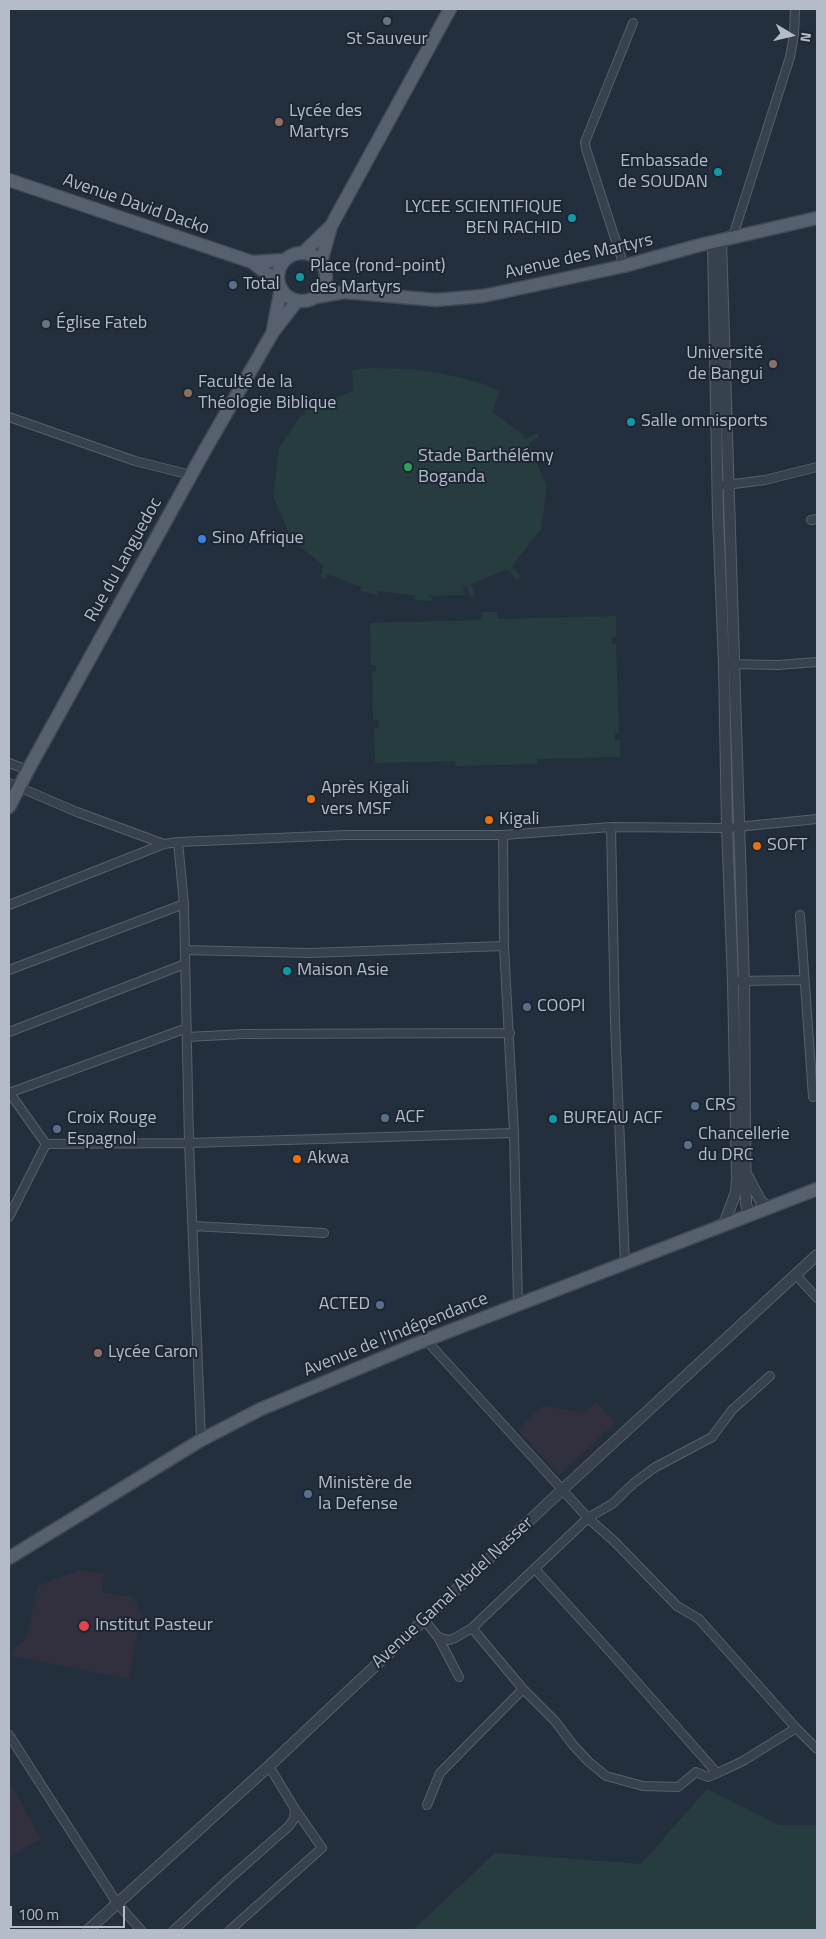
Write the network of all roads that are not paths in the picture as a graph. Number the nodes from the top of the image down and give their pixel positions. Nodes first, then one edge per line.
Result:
1 (450, 9) edge
2 (795, 9) edge
3 (633, 23) dead end
4 (9, 180) edge
5 (817, 218) edge
6 (331, 226) junction
7 (722, 241) junction
8 (303, 253) junction
9 (285, 260) junction
10 (252, 262) junction
11 (321, 262) junction
12 (624, 266) junction
13 (326, 275) junction
14 (280, 286) junction
15 (344, 292) junction
16 (316, 297) junction
17 (297, 301) junction
18 (273, 332) junction
19 (9, 417) edge
20 (817, 467) edge
21 (191, 475) junction
22 (723, 485) junction
23 (817, 662) edge
24 (729, 664) junction
25 (9, 763) edge
26 (28, 770) junction
27 (14, 785) edge
28 (9, 807) edge
29 (817, 819) edge
30 (612, 827) junction
31 (739, 827) junction
32 (727, 828) junction
33 (503, 835) junction
34 (178, 842) junction
35 (164, 844) junction
36 (184, 904) junction
37 (9, 905) edge
38 (800, 915) dead end
39 (504, 946) junction
40 (185, 950) junction
41 (185, 964) junction
42 (9, 970) edge
43 (804, 980) junction
44 (739, 981) junction
45 (187, 1028) junction
46 (9, 1032) edge
47 (510, 1033) junction
48 (187, 1037) junction
49 (9, 1092) edge
50 (813, 1097) dead end
51 (514, 1133) junction
52 (189, 1143) junction
53 (46, 1144) junction
54 (747, 1173) junction
55 (817, 1189) edge
56 (767, 1207) junction
57 (749, 1214) junction
58 (9, 1217) edge
59 (724, 1224) junction
60 (193, 1226) junction
61 (324, 1233) dead end
62 (817, 1254) edge
63 (625, 1263) junction
64 (796, 1275) junction
65 (817, 1298) edge
66 (518, 1305) junction
67 (426, 1340) junction
68 (770, 1376) dead end
69 (201, 1440) junction
70 (562, 1489) junction
71 (588, 1518) junction
72 (9, 1558) edge
73 (534, 1569) junction
74 (425, 1621) junction
75 (472, 1628) junction
76 (438, 1637) junction
77 (459, 1677) dead end
78 (523, 1689) junction
79 (796, 1728) junction
80 (9, 1735) edge
81 (817, 1749) edge
82 (270, 1766) junction
83 (716, 1772) junction
84 (427, 1806) dead end
85 (295, 1809) junction
86 (117, 1903) junction
87 (88, 1930) edge
88 (141, 1930) edge
89 (174, 1930) edge
90 (230, 1930) edge

1 - 6 main road
2 - 7 street
3 - 12 street
4 - 10 main road, Avenue David Dacko
5 - 7 main road, Avenue des Martyrs
6 - 8 main road
6 - 11 main road
7 - 12 main road, Avenue des Martyrs
7 - 22 street
8 - 9 main road
8 - 11 main road
9 - 10 main road, Avenue David Dacko
9 - 14 main road
10 - 14 main road, Avenue David Dacko
11 - 13 main road
12 - 15 main road, Avenue des Martyrs
13 - 15 main road
13 - 16 main road
14 - 17 main road
14 - 18 main road, Rue du Languedoc
15 - 16 main road, Avenue des Martyrs
16 - 17 main road
17 - 18 main road, Rue du Languedoc
18 - 21 main road, Rue du Languedoc
19 - 21 street
20 - 22 street
21 - 26 main road, Rue du Languedoc
22 - 24 street
23 - 24 street
24 - 31 street
24 - 32 street
25 - 26 street
26 - 27 main road, Rue du Languedoc
27 - 28 main road, Rue du Languedoc
27 - 35 street
29 - 31 street
30 - 32 street
30 - 33 street
30 - 63 street
31 - 32 street
31 - 44 street
32 - 44 street
33 - 34 street
33 - 39 street
34 - 35 street
34 - 36 street
35 - 37 street
36 - 40 street
36 - 42 street
38 - 43 street
39 - 40 street
39 - 47 street
40 - 41 street
41 - 45 street
41 - 46 street
43 - 44 street
43 - 50 street
44 - 54 street
44 - 59 street
45 - 48 street
45 - 49 street
47 - 48 street
47 - 51 street
48 - 52 street
49 - 53 street
51 - 52 street
51 - 66 street
52 - 53 street
52 - 60 street
53 - 58 street
54 - 56 street
54 - 57 street
55 - 56 main road, Avenue de l'Indépendance
56 - 57 main road, Avenue de l'Indépendance
57 - 59 main road, Avenue de l'Indépendance
59 - 63 main road, Avenue de l'Indépendance
60 - 61 street
60 - 69 street
62 - 64 street, Avenue Gamal Abdel Nasser
63 - 66 main road, Avenue de l'Indépendance
64 - 65 street
64 - 70 street, Avenue Gamal Abdel Nasser
66 - 67 main road, Avenue de l'Indépendance
67 - 69 main road, Avenue de l'Indépendance
67 - 70 street
68 - 71 street
69 - 72 main road, Avenue de l'Indépendance
70 - 71 street
70 - 74 street, Avenue Gamal Abdel Nasser
71 - 73 street
71 - 79 street
73 - 75 street
73 - 83 street
74 - 76 street
74 - 82 street, Avenue Gamal Abdel Nasser
75 - 76 street
75 - 78 street
76 - 77 street
78 - 83 street
78 - 84 street
79 - 81 street
79 - 83 street
80 - 86 street
82 - 85 street
82 - 86 street, Avenue Gamal Abdel Nasser
85 - 89 street
85 - 90 street
86 - 87 street, Avenue Gamal Abdel Nasser
86 - 88 street

